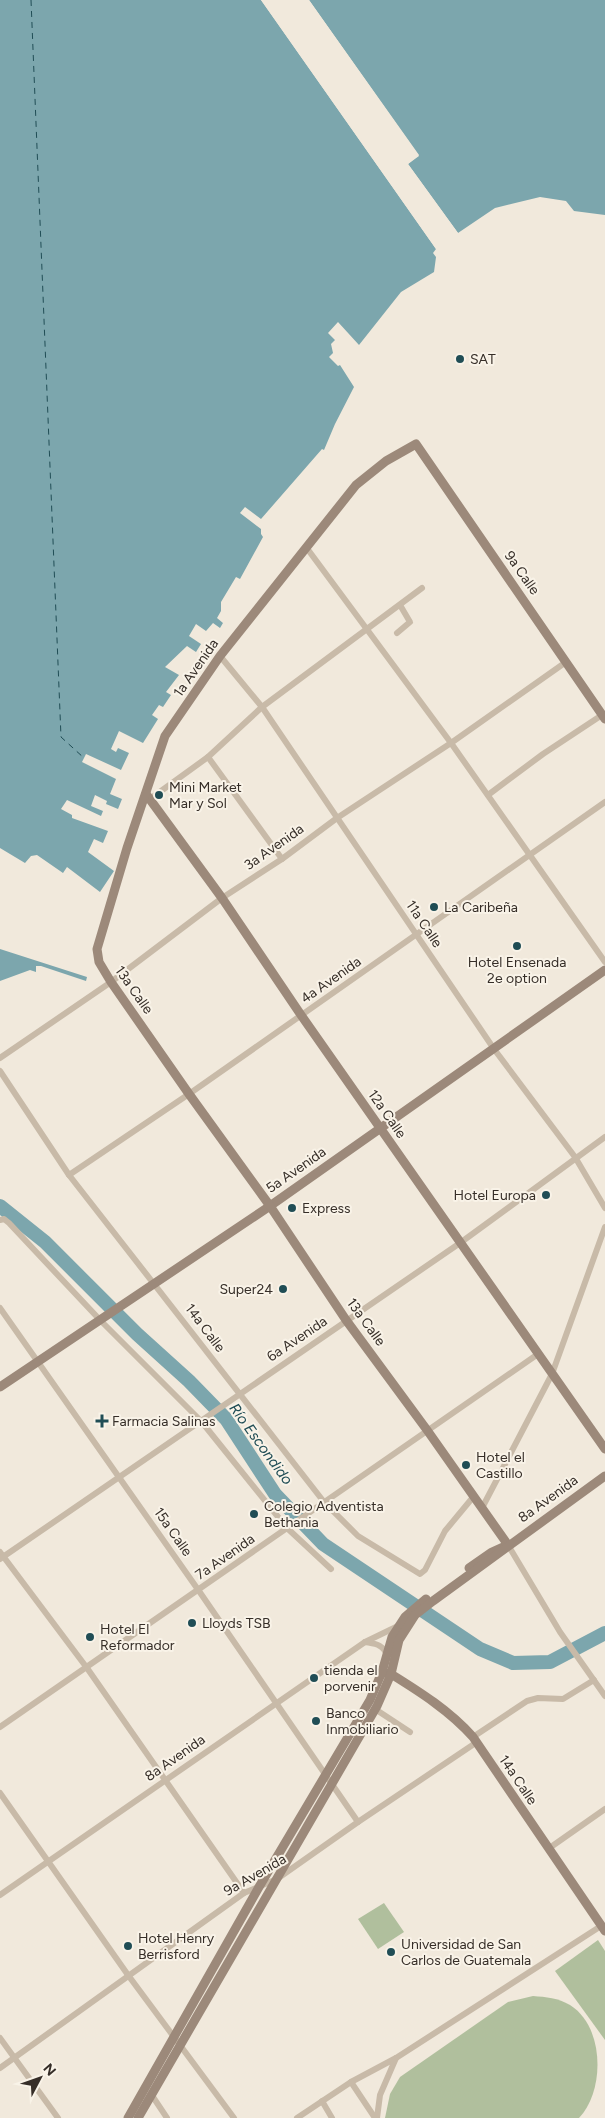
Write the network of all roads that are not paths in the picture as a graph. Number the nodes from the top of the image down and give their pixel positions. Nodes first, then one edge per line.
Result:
1 (416, 444) joint
2 (306, 547) junction
3 (422, 588) dead end
4 (400, 605) junction
5 (366, 628) junction
6 (397, 633) dead end
7 (220, 656) junction
8 (566, 662) junction
9 (262, 706) junction
10 (604, 717) edge
11 (451, 743) junction
12 (208, 757) junction
13 (488, 795) junction
14 (148, 797) junction
15 (605, 802) edge
16 (337, 818) junction
17 (529, 856) junction
18 (282, 859) junction
19 (222, 898) junction
20 (416, 935) junction
21 (605, 962) edge
22 (101, 966) joint
23 (605, 970) edge
24 (112, 982) junction
25 (301, 1016) junction
26 (494, 1049) junction
27 (0, 1058) edge
28 (0, 1071) edge
29 (189, 1094) junction
30 (380, 1128) junction
31 (605, 1137) edge
32 (575, 1157) junction
33 (69, 1175) junction
34 (270, 1206) junction
35 (605, 1208) edge
36 (0, 1220) edge
37 (605, 1227) edge
38 (460, 1242) junction
39 (154, 1284) junction
40 (0, 1308) edge
41 (104, 1317) junction
42 (346, 1320) junction
43 (538, 1354) junction
44 (37, 1361) junction
45 (552, 1374) junction
46 (0, 1387) edge
47 (235, 1396) junction
48 (202, 1420) junction
49 (427, 1430) junction
50 (605, 1449) edge
51 (605, 1476) edge
52 (119, 1478) junction
53 (474, 1496) junction
54 (324, 1502) junction
55 (482, 1508) junction
56 (290, 1526) junction
57 (508, 1545) junction
58 (1, 1556) edge
59 (331, 1570) dead end
60 (199, 1590) junction
61 (413, 1613) junction
62 (399, 1626) junction
63 (365, 1642) junction
64 (387, 1655) junction
65 (87, 1668) junction
66 (387, 1673) junction
67 (592, 1678) junction
68 (605, 1696) edge
69 (276, 1704) junction
70 (375, 1709) junction
71 (0, 1727) edge
72 (410, 1732) dead end
73 (475, 1739) junction
74 (326, 1776) junction
75 (166, 1781) junction
76 (332, 1784) junction
77 (0, 1793) edge
78 (605, 1809) edge
79 (358, 1822) junction
80 (548, 1849) junction
81 (48, 1863) junction
82 (277, 1879) junction
83 (260, 1887) junction
84 (244, 1893) junction
85 (0, 1895) edge
86 (603, 1928) edge
87 (128, 1975) junction
88 (0, 2038) edge
89 (174, 2038) junction
90 (181, 2047) junction
91 (396, 2058) junction
92 (14, 2059) junction
93 (0, 2068) edge
94 (351, 2082) junction
95 (152, 2094) junction
96 (322, 2101) junction
97 (58, 2118) edge
98 (128, 2118) edge
99 (138, 2118) edge
100 (167, 2118) edge
101 (234, 2118) edge
102 (298, 2118) edge
103 (332, 2118) edge
104 (376, 2118) edge

1 - 2 street, 1a Avenida
1 - 8 street, 9a Calle
2 - 5 street
2 - 7 street, 1a Avenida
3 - 4 street
4 - 5 street
4 - 6 street
5 - 9 street
5 - 11 street
7 - 9 street, 11a Calle
7 - 14 street, 1a Avenida
8 - 10 street, 9a Calle
8 - 11 street, 3a Avenida
9 - 12 street
9 - 16 street, 11a Calle
10 - 13 street
11 - 13 street
11 - 16 street, 3a Avenida
12 - 14 street
12 - 18 street
13 - 17 street
14 - 19 street, 12a Calle
14 - 22 street, 1a Avenida
15 - 17 street, 4a Avenida
16 - 18 street, 3a Avenida
16 - 20 street, 11a Calle
17 - 20 street, 4a Avenida
17 - 21 street
18 - 19 street, 3a Avenida
19 - 24 street, 3a Avenida
19 - 25 street, 12a Calle
20 - 25 street, 4a Avenida
20 - 26 street, 11a Calle
22 - 24 street, 13a Calle
23 - 26 street, 5a Avenida
24 - 27 street, 3a Avenida
24 - 29 street, 13a Calle
25 - 29 street, 4a Avenida
25 - 30 street, 12a Calle
26 - 30 street, 5a Avenida
26 - 32 street, 11a Calle
28 - 33 street, 14a Calle
29 - 33 street, 4a Avenida
29 - 34 street, 13a Calle
30 - 34 street, 5a Avenida
30 - 38 street, 12a Calle
31 - 32 street, 6a Avenida
32 - 35 street, 11a Calle
32 - 38 street, 6a Avenida
33 - 39 street, 14a Calle
34 - 39 street, 5a Avenida
34 - 42 street, 13a Calle
36 - 41 street
37 - 45 street
38 - 42 street, 6a Avenida
38 - 43 street, 12a Calle
39 - 41 street, 5a Avenida
39 - 47 street, 14a Calle
40 - 44 street, 15a Calle
41 - 44 street, 5a Avenida
41 - 48 street
42 - 47 street, 6a Avenida
42 - 49 street, 13a Calle
43 - 45 street, 12a Calle
43 - 49 street, 7a Avenida
44 - 46 street, 5a Avenida
44 - 52 street, 15a Calle
45 - 50 street, 12a Calle
45 - 55 street
47 - 48 street, 6a Avenida
47 - 54 street, 14a Calle
48 - 52 street, 6a Avenida
48 - 56 street
49 - 53 street, 13a Calle
49 - 54 street, 7a Avenida
51 - 57 street, 8a Avenida
52 - 58 street, 6a Avenida
52 - 60 street, 15a Calle
53 - 54 street, 14a Calle
53 - 55 street, 13a Calle
54 - 56 street, 7a Avenida
55 - 57 street, 13a Calle
56 - 59 street
56 - 60 street, 7a Avenida
57 - 61 street, 8a Avenida
57 - 67 street, 13a Calle
58 - 65 street
60 - 65 street, 7a Avenida
60 - 69 street, 15a Calle
61 - 62 street, 8a Avenida
61 - 66 street, 8a Avenida
62 - 63 street, 8a Avenida
62 - 64 street, 8a Avenida
63 - 64 street
63 - 69 street, 8a Avenida
64 - 66 street, 8a Avenida
65 - 71 street, 7a Avenida
65 - 75 street
66 - 70 street
66 - 73 street, 14a Calle
66 - 74 street
67 - 68 street, 13a Calle
67 - 73 street, 9a Avenida
69 - 74 street, 15a Calle
69 - 75 street, 8a Avenida
70 - 72 street
70 - 76 street
73 - 79 street, 9a Avenida
73 - 80 street, 14a Calle
74 - 76 street, 15a Calle
74 - 83 street
75 - 81 street, 8a Avenida
75 - 84 street
76 - 79 street, 15a Calle
76 - 82 street
77 - 81 street
78 - 80 street
79 - 82 street, 9a Avenida
80 - 86 street, 14a Calle
81 - 85 street, 8a Avenida
81 - 87 street
82 - 83 street, 9a Avenida
82 - 90 street
83 - 84 street, 9a Avenida
83 - 89 street
84 - 87 street, 9a Avenida
86 - 91 street
87 - 89 street
87 - 92 street, 9a Avenida
88 - 92 street
89 - 90 street
89 - 98 street
90 - 95 street
90 - 101 street
91 - 94 street
91 - 104 street
92 - 93 street, 9a Avenida
92 - 97 street
94 - 96 street
94 - 104 street
95 - 99 street
95 - 100 street
96 - 102 street
96 - 103 street

